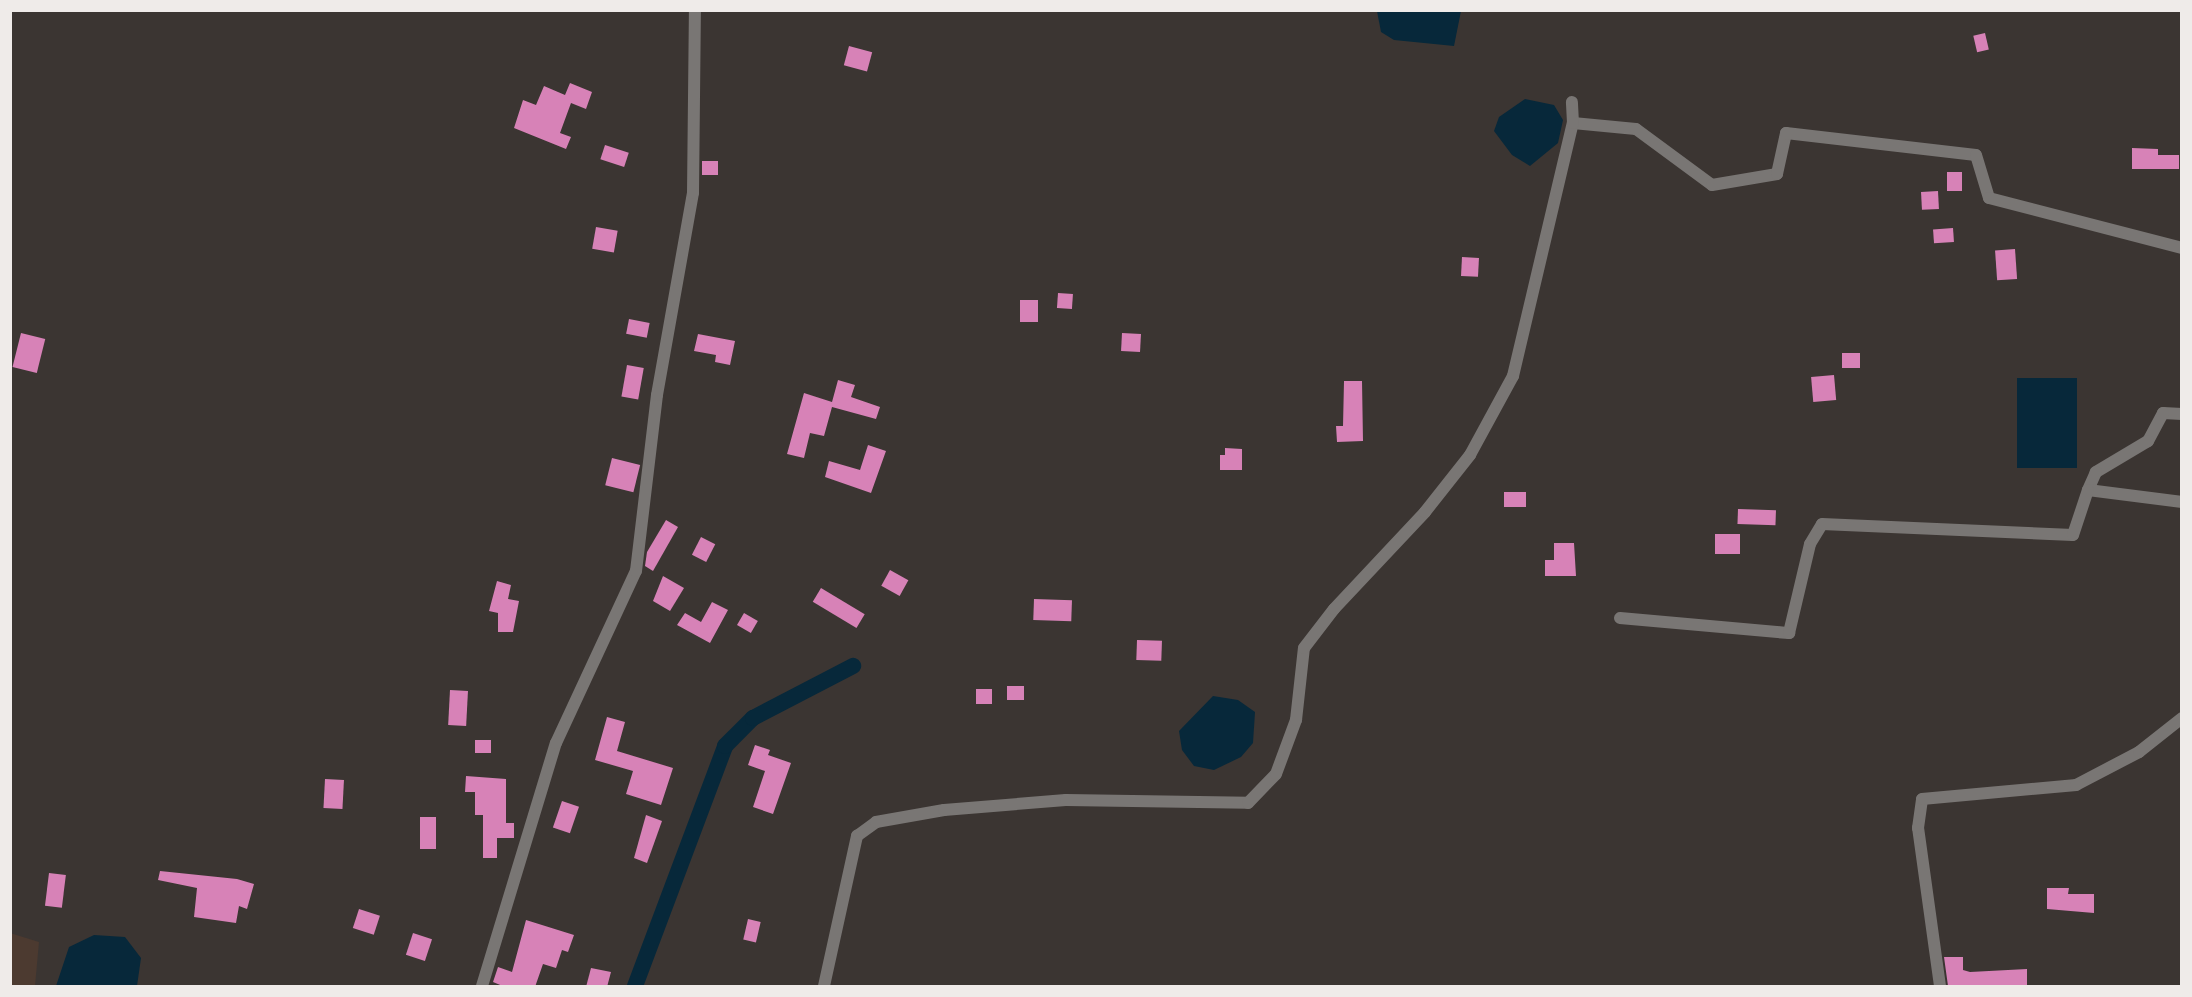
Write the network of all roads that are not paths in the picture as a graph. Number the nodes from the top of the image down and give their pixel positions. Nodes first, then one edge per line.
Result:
1 (695, 10) edge
2 (1572, 102) dead end
3 (1573, 123) junction
4 (2181, 248) edge
5 (2181, 414) edge
6 (2088, 490) junction
7 (2181, 502) edge
8 (1620, 618) dead end
9 (2181, 718) edge
10 (482, 987) edge
11 (824, 987) edge
12 (1940, 987) edge

1 - 10 street
2 - 3 street
3 - 4 street
3 - 11 street
5 - 6 street
6 - 7 street
6 - 8 street
9 - 12 street

